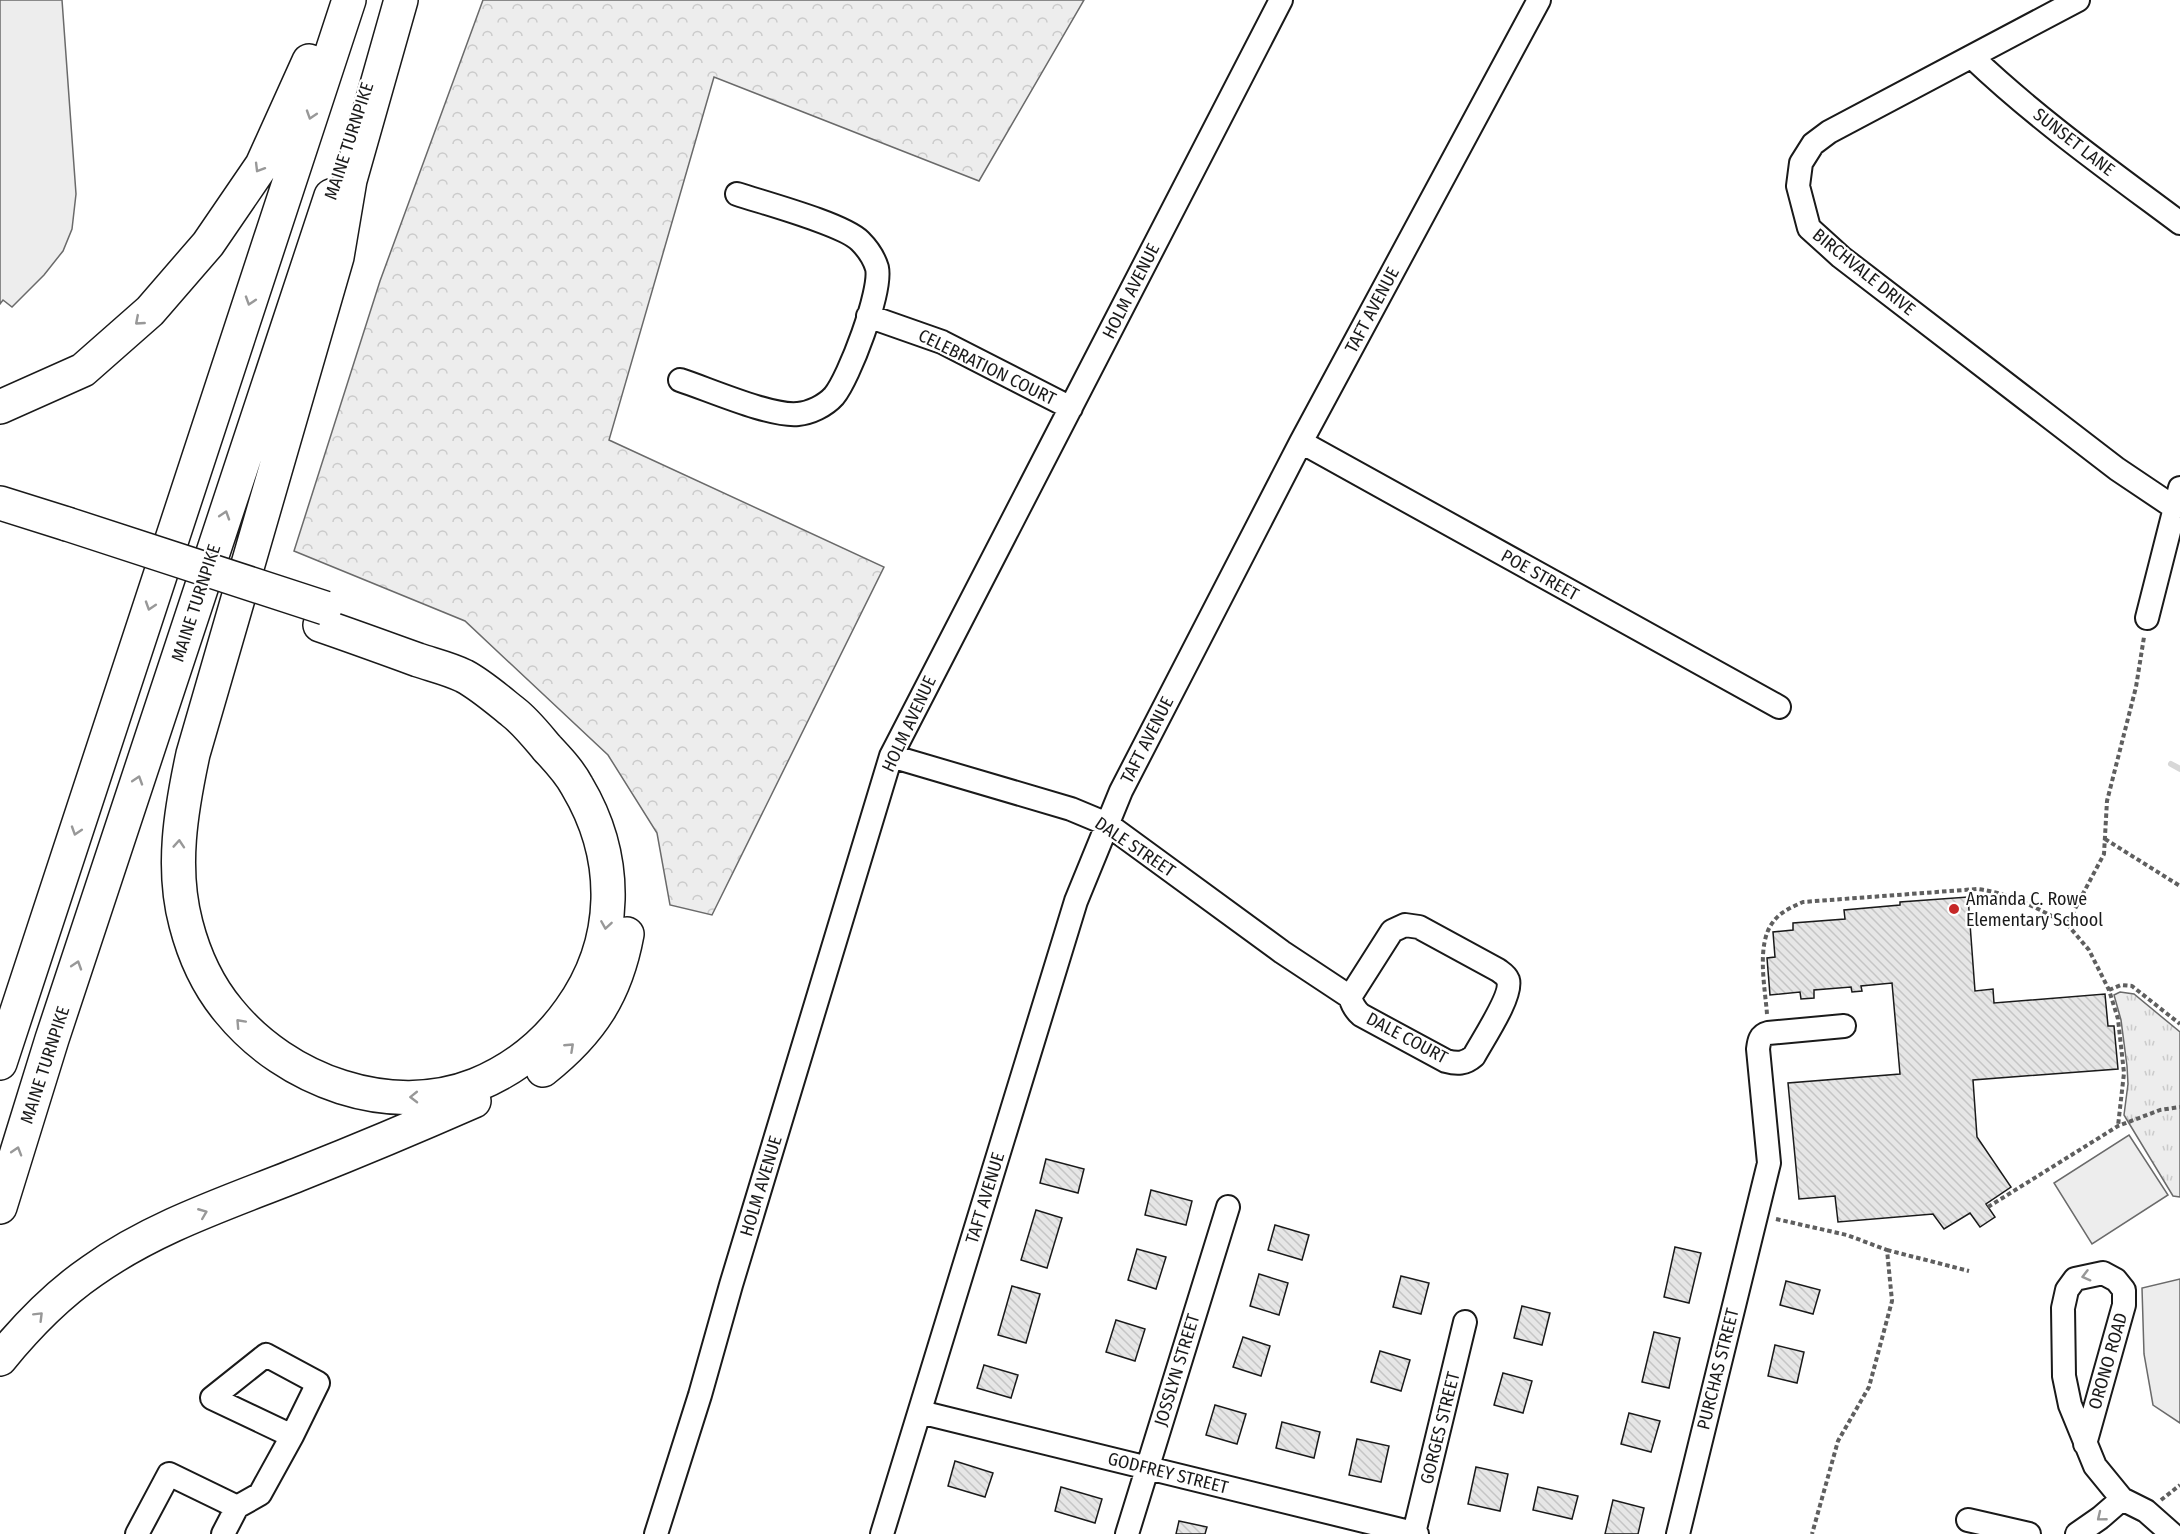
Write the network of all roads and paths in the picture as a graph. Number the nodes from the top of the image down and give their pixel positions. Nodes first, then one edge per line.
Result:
1 (348, 0) edge
2 (395, 0) edge
3 (401, 0) edge
4 (1281, 0) edge
5 (1539, 0) edge
6 (2078, 0) edge
7 (335, 40) junction
8 (1972, 57) junction
9 (737, 194) dead end
10 (2180, 223) edge
11 (868, 316) junction
12 (680, 380) dead end
13 (0, 406) edge
14 (1071, 408) junction
15 (1301, 442) junction
16 (2177, 498) edge
17 (0, 503) edge
18 (0, 525) edge
19 (64, 533) junction
20 (323, 617) junction
21 (2147, 618) joint
22 (1779, 707) dead end
23 (891, 756) junction
24 (1107, 824) junction
25 (2105, 839) junction
26 (2180, 886) edge
27 (2067, 924) junction
28 (2109, 990) junction
29 (1350, 997) junction
30 (2180, 1024) edge
31 (1844, 1026) dead end
32 (1768, 1033) junction
33 (0, 1063) edge
34 (2180, 1107) edge
35 (2118, 1126) junction
36 (0, 1207) edge
37 (1228, 1207) dead end
38 (1988, 1208) dead end
39 (1758, 1210) junction
40 (1887, 1250) junction
41 (1969, 1271) dead end
42 (1465, 1322) dead end
43 (0, 1359) edge
44 (920, 1412) junction
45 (292, 1436) dead end
46 (2085, 1444) junction
47 (1147, 1468) junction
48 (2122, 1499) junction
49 (237, 1507) junction
50 (1968, 1520) dead end
51 (137, 1534) edge
52 (223, 1534) edge
53 (656, 1534) edge
54 (882, 1534) edge
55 (1127, 1534) edge
56 (1416, 1534) edge
57 (1678, 1534) edge
58 (1812, 1534) edge
59 (2029, 1534) edge
60 (2078, 1534) edge
61 (2172, 1534) edge

1 - 7 highway
36 -> 2 highway, MAINE TURNPIKE
20 -> 3 highway
4 - 14 street, HOLM AVENUE
5 - 15 street, TAFT AVENUE
6 - 8 street, BIRCHVALE DRIVE
7 -> 13 highway
7 -> 33 highway
8 - 10 street, SUNSET LANE
8 - 16 street, BIRCHVALE DRIVE
9 - 11 street
11 - 12 street
11 - 14 street, CELEBRATION COURT
14 - 23 street, HOLM AVENUE
15 - 22 street, POE STREET
15 - 24 street, TAFT AVENUE
16 - 21 street
17 - 19 highway
18 - 19 highway
19 - 20 highway
43 -> 20 highway
21 - 25 path
23 - 24 street, DALE STREET
23 - 53 street, HOLM AVENUE
24 - 29 street, DALE STREET
24 - 44 street, TAFT AVENUE
25 - 26 path
25 - 27 path
27 - 28 path
27 - 32 path
28 - 30 path
28 - 35 path
29 - 29 street, DALE COURT
31 - 32 street
32 - 39 street, PURCHAS STREET
34 - 35 path
35 - 38 path
37 - 47 street, JOSSLYN STREET
39 - 40 path
39 - 57 street, PURCHAS STREET
40 - 41 path
40 - 58 path
42 - 56 street, GORGES STREET
44 - 47 street, GODFREY STREET
44 - 54 street, TAFT AVENUE
45 - 49 street
46 -> 46 street, ORONO ROAD
46 - 48 street, ORONO ROAD
47 - 55 street, JOSSLYN STREET
47 - 56 street, GODFREY STREET
48 -> 60 street
48 - 61 street, ORONO ROAD
49 - 51 street
49 - 52 street
50 - 59 street

